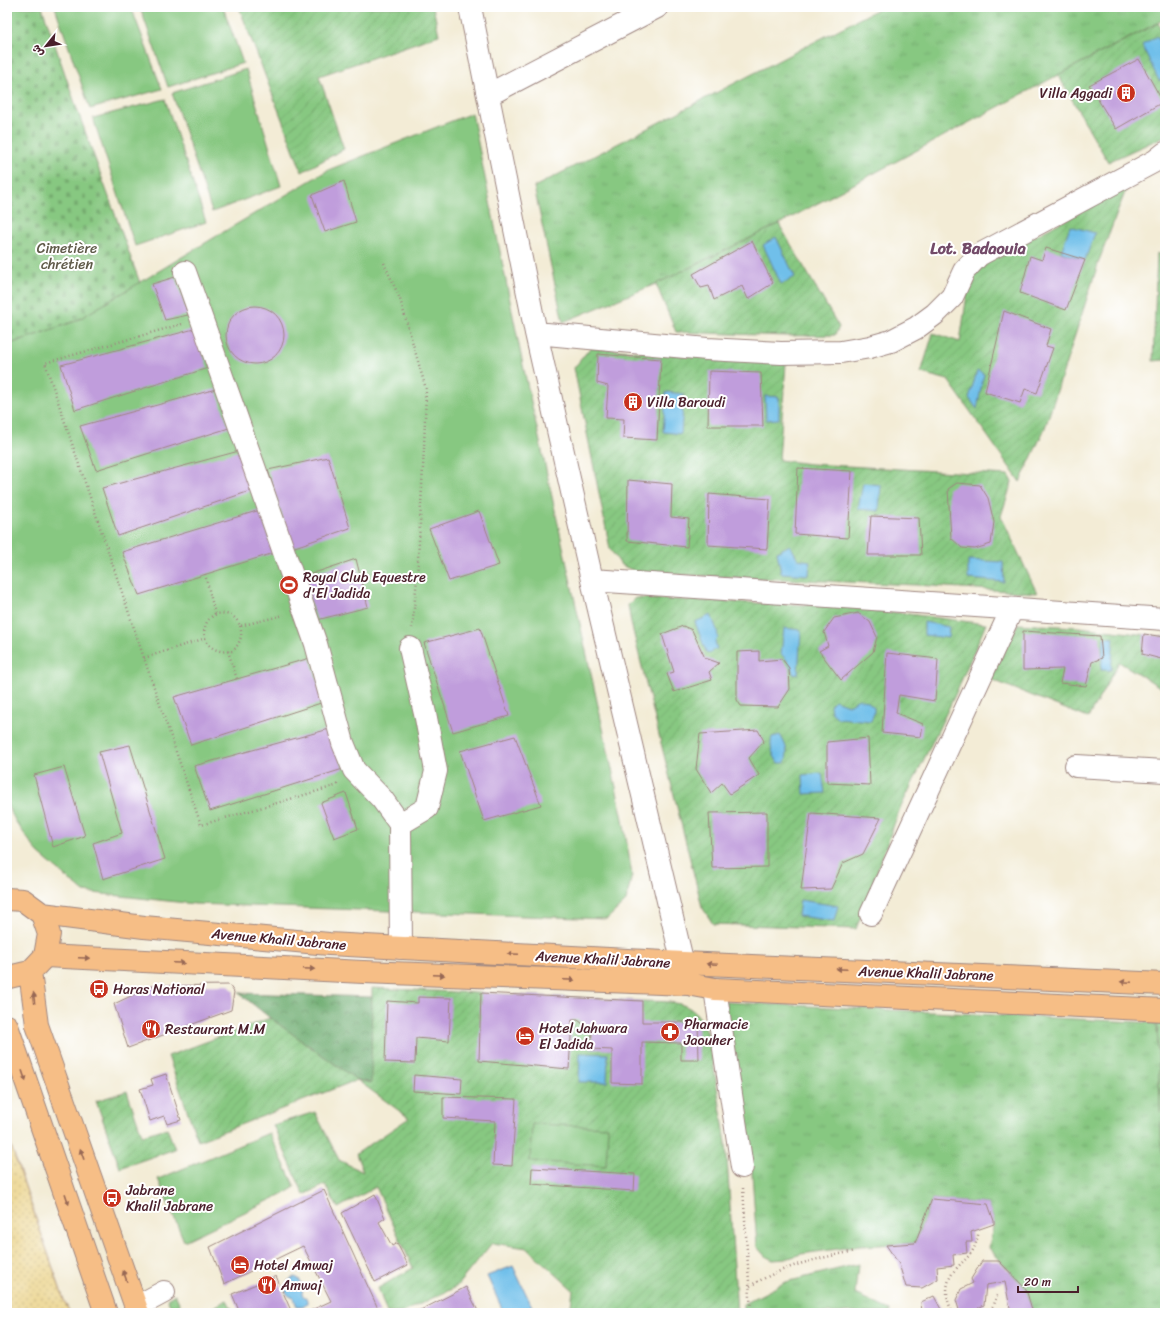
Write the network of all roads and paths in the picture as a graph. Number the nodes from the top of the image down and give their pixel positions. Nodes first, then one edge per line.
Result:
1 (470, 7) edge
2 (657, 7) edge
3 (488, 95) junction
4 (1165, 153) edge
5 (384, 263) dead end
6 (185, 272) dead end
7 (201, 318) junction
8 (536, 333) junction
9 (205, 574) dead end
10 (592, 580) junction
11 (1012, 609) junction
12 (304, 610) junction
13 (216, 614) junction
14 (1165, 619) edge
15 (240, 626) junction
16 (206, 638) junction
17 (410, 648) joint
18 (228, 651) junction
19 (144, 658) junction
20 (237, 679) dead end
21 (1076, 766) dead end
22 (354, 770) junction
23 (1165, 771) edge
24 (400, 824) junction
25 (7, 899) edge
26 (42, 914) junction
27 (871, 914) dead end
28 (401, 948) junction
29 (45, 956) junction
30 (684, 963) junction
31 (30, 972) junction
32 (7, 977) edge
33 (688, 984) junction
34 (1165, 984) edge
35 (715, 989) junction
36 (1165, 1010) edge
37 (7, 1026) edge
38 (742, 1167) joint
39 (979, 1232) dead end
40 (855, 1251) dead end
41 (750, 1286) junction
42 (164, 1292) dead end
43 (997, 1295) dead end
44 (137, 1310) edge
45 (106, 1313) edge
46 (751, 1313) edge
47 (953, 1313) edge
48 (987, 1313) edge

1 - 3 street
2 - 3 street
3 - 8 street
4 - 8 street
5 - 17 path
6 - 7 street
7 - 12 street
7 - 19 path
8 - 10 street
9 - 13 path
10 - 11 street
10 - 30 street
11 - 14 street
11 - 27 street
12 - 15 path
12 - 22 street
13 - 15 path
13 - 16 path
15 - 18 path
16 - 18 path
16 - 19 path
17 - 24 street
18 - 20 path
19 - 22 path
21 - 23 street
22 - 24 street
24 - 28 street
25 - 26 main road
26 - 28 main road, Avenue Khalil Jabrane
26 - 29 main road
30 -> 28 main road, Avenue Khalil Jabrane
29 - 31 main road
29 -> 33 main road, Avenue Khalil Jabrane
30 - 33 street
34 -> 30 main road, Avenue Khalil Jabrane
31 - 32 main road
44 -> 31 main road
33 - 35 main road, Avenue Khalil Jabrane
35 - 36 main road, Avenue Khalil Jabrane
35 - 38 street
37 -> 45 main road
38 - 41 path
39 - 47 path
40 - 41 path
41 - 46 path
42 - 44 street
43 - 48 path

